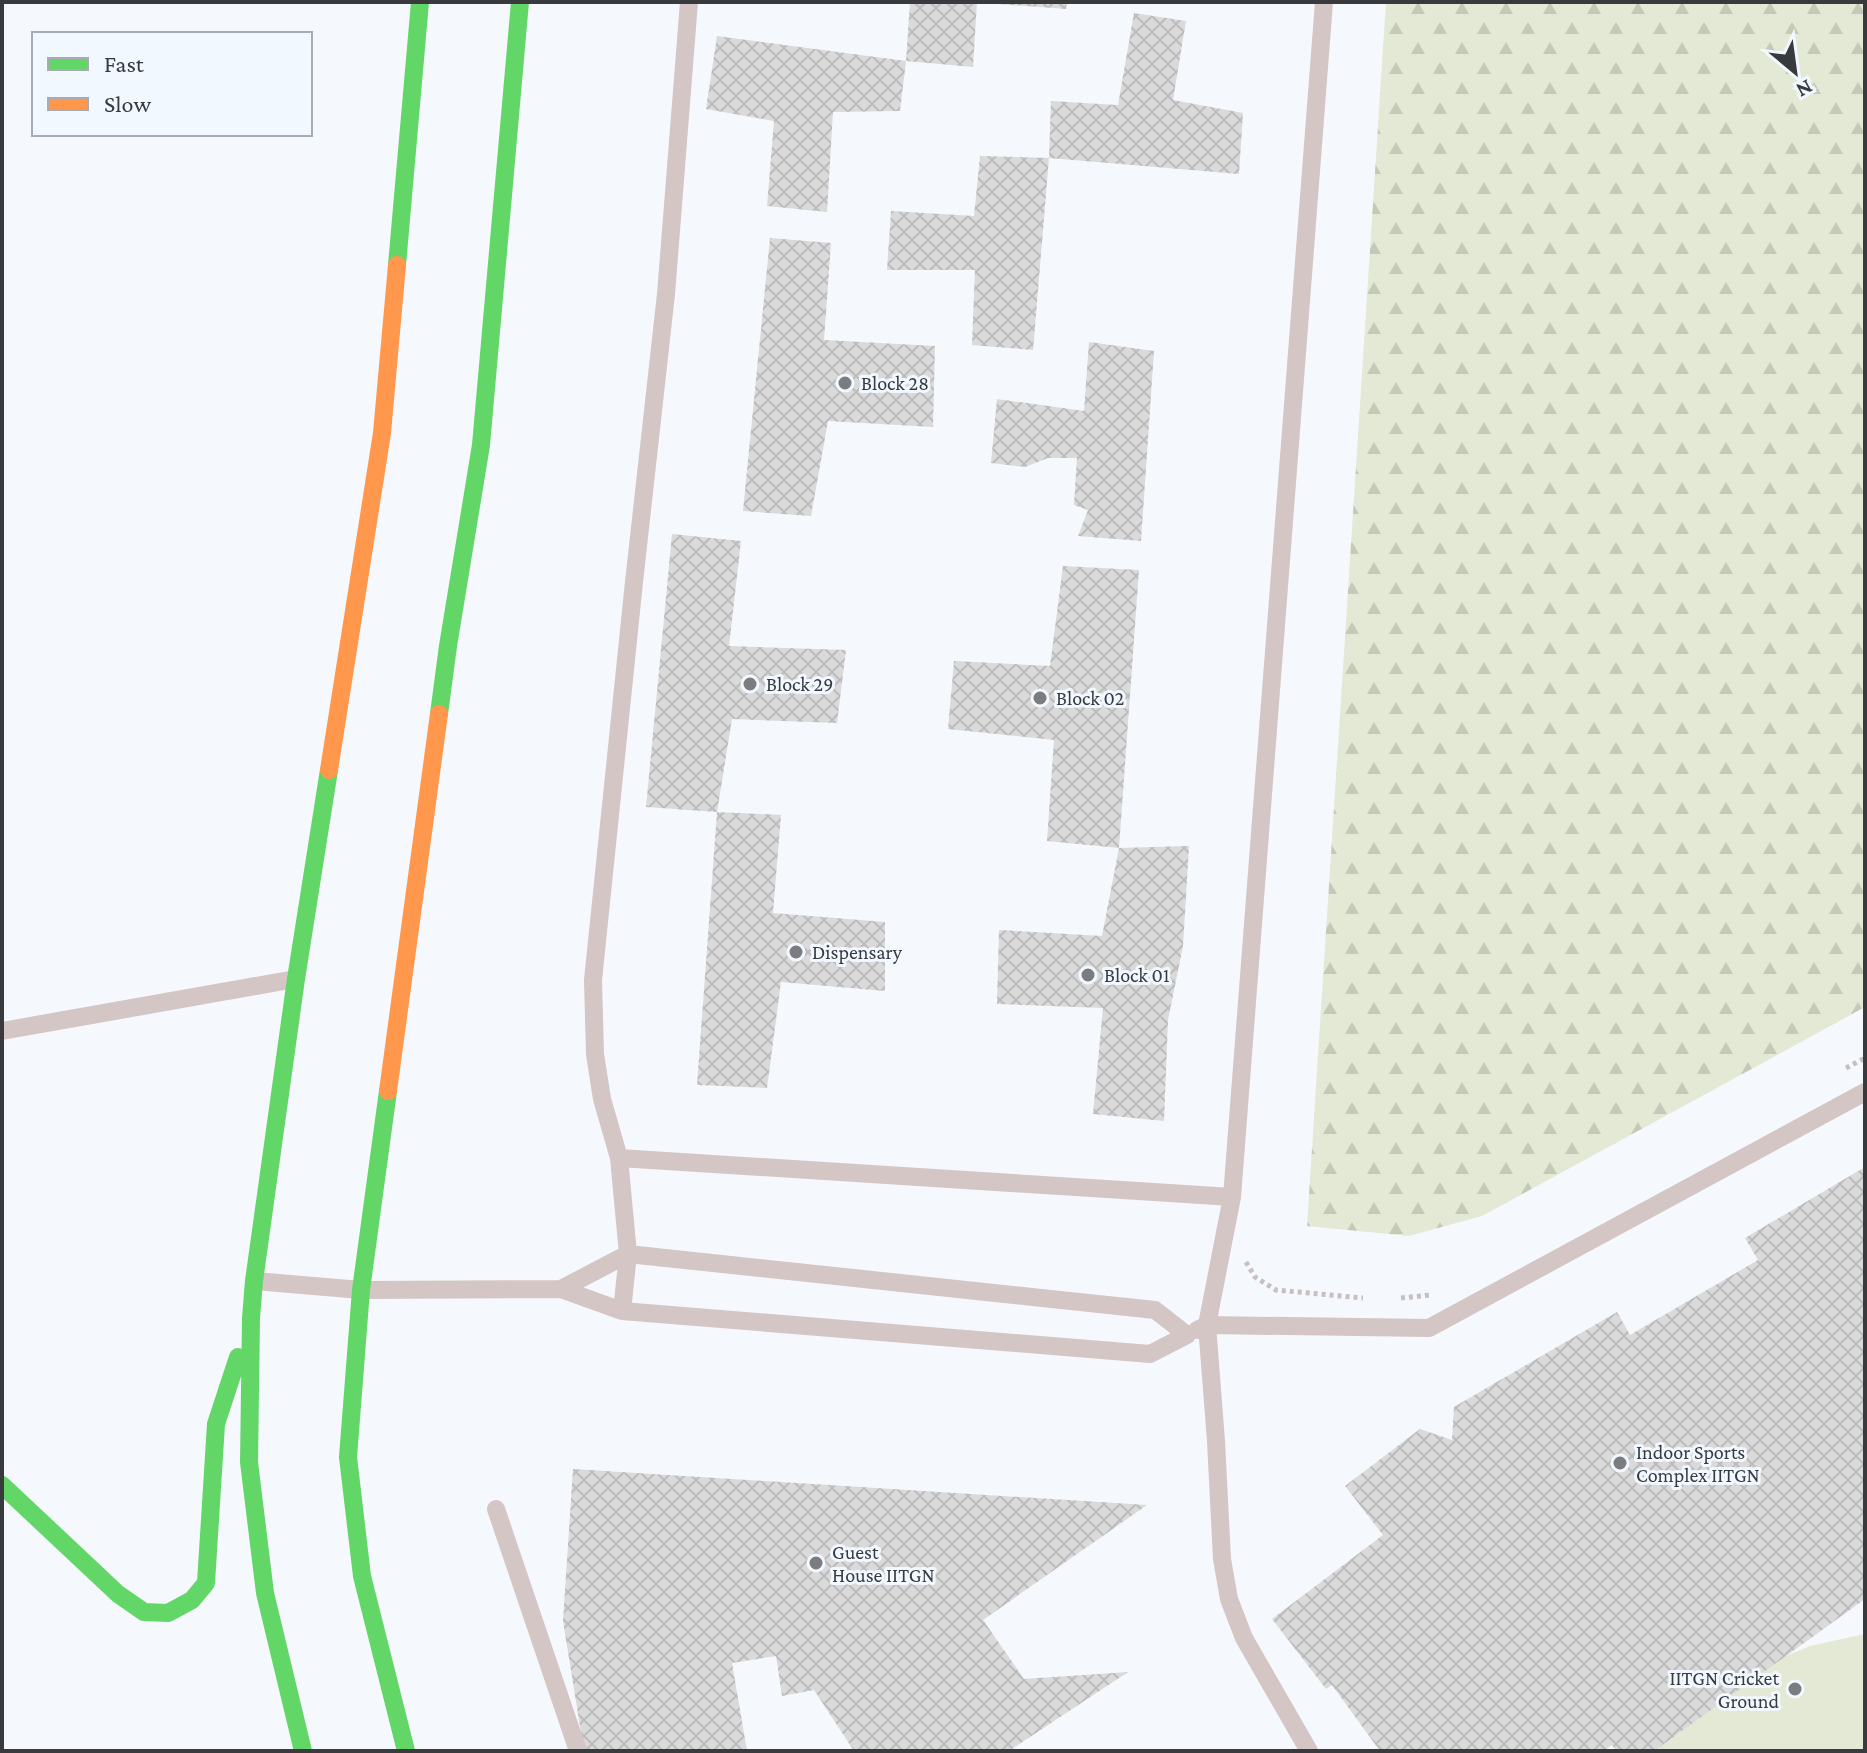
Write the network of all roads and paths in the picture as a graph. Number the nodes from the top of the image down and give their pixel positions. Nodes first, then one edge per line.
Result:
1 (420, 2) edge
2 (520, 2) edge
3 (689, 2) edge
4 (1324, 2) edge
5 (296, 979) junction
6 (2, 1031) edge
7 (1865, 1058) edge
8 (1837, 1074) dead end
9 (1865, 1092) edge
10 (619, 1158) junction
11 (1232, 1197) junction
12 (628, 1254) junction
13 (1242, 1255) dead end
14 (254, 1281) junction
15 (561, 1289) junction
16 (361, 1290) junction
17 (1432, 1294) dead end
18 (1374, 1299) dead end
19 (1388, 1300) dead end
20 (622, 1311) junction
21 (251, 1318) junction
22 (1207, 1325) junction
23 (1187, 1335) junction
24 (2, 1485) edge
25 (496, 1509) dead end
26 (303, 1751) edge
27 (406, 1751) edge
28 (578, 1751) edge
29 (1309, 1751) edge

1 - 5 street
2 - 16 street
3 - 10 lane
4 - 11 lane
5 - 6 lane
5 - 14 street
7 - 8 path
9 - 22 lane
10 - 11 lane
10 - 12 lane
11 - 22 lane
12 - 15 lane
12 - 20 lane
12 - 23 lane
13 - 18 path
14 - 16 lane
14 - 21 street
15 - 16 lane
15 - 20 lane
16 - 27 street
17 - 19 path
20 - 23 lane
21 - 24 street
21 - 26 street
22 - 23 lane
22 - 29 lane
25 - 28 lane

